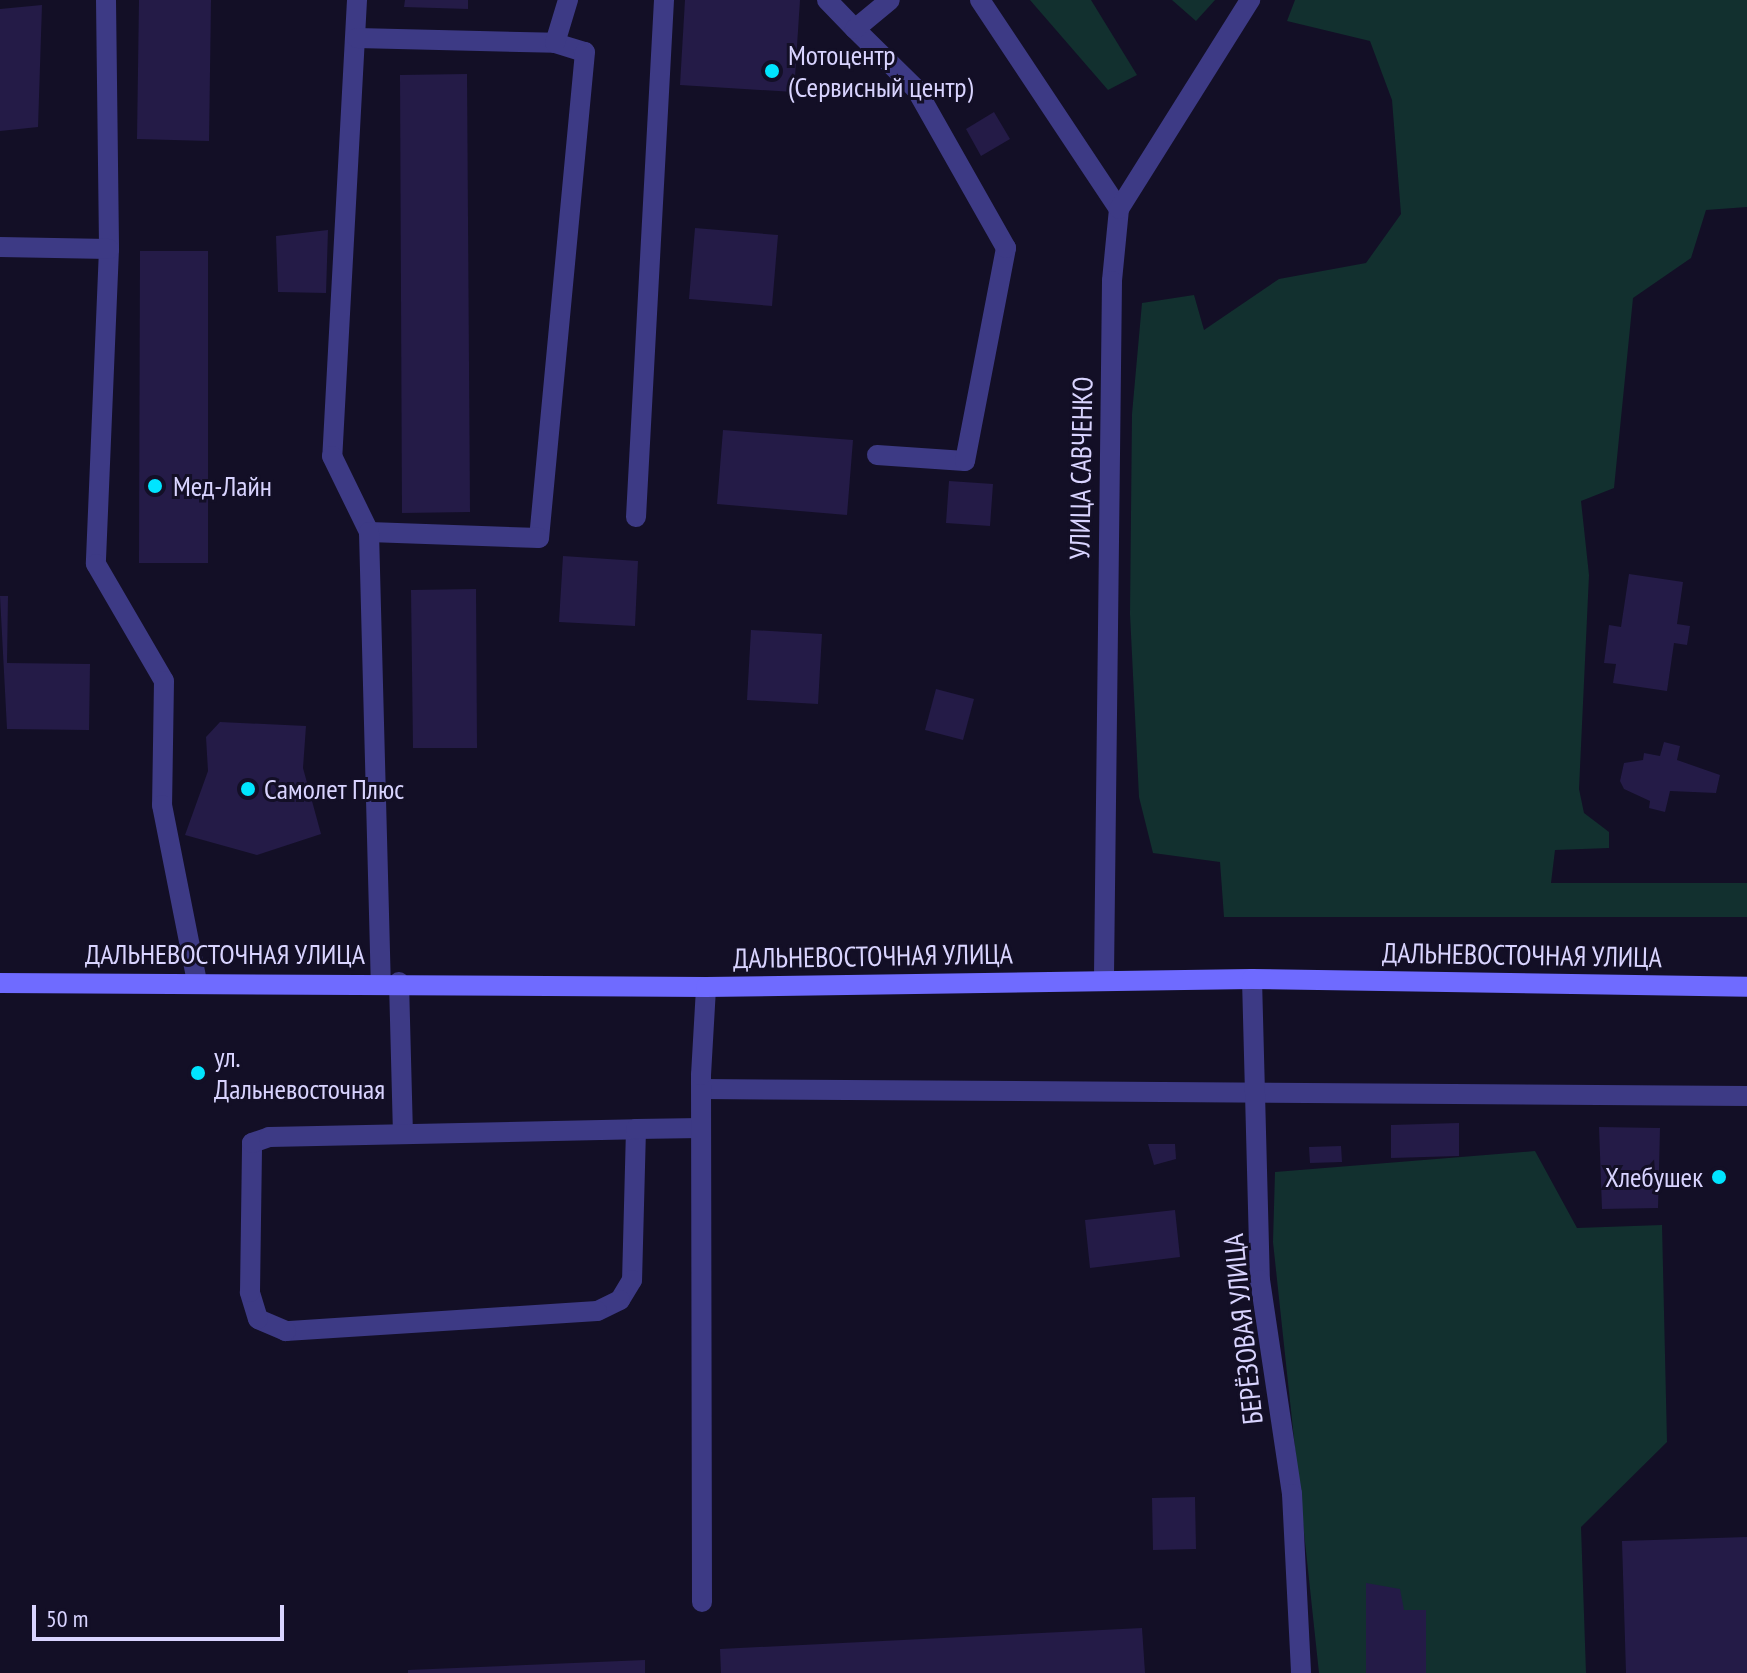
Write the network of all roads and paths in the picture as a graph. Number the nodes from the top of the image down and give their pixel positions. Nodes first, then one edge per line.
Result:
1 (106, 0) edge
2 (357, 0) edge
3 (568, 0) edge
4 (664, 0) edge
5 (827, 0) edge
6 (890, 0) edge
7 (980, 0) edge
8 (1250, 0) edge
9 (855, 29) junction
10 (357, 38) junction
11 (555, 43) junction
12 (1119, 209) junction
13 (0, 247) edge
14 (109, 249) junction
15 (877, 455) dead end
16 (636, 517) dead end
17 (369, 532) junction
18 (1252, 979) junction
19 (1104, 980) junction
20 (197, 982) junction
21 (390, 982) junction
22 (0, 983) edge
23 (706, 987) junction
24 (1747, 987) edge
25 (701, 1089) junction
26 (1255, 1091) junction
27 (1747, 1096) edge
28 (701, 1128) junction
29 (636, 1129) junction
30 (403, 1134) junction
31 (702, 1602) dead end
32 (1301, 1673) edge

1 - 14 street
2 - 10 street
3 - 11 street
4 - 16 street
5 - 9 street
6 - 9 street
7 - 12 street
8 - 12 street
9 - 15 street
10 - 11 street
10 - 17 street
11 - 17 street
12 - 19 street, УЛИЦА САВЧЕНКО
13 - 14 street
14 - 20 street
17 - 21 street
18 - 19 main road, ДАЛЬНЕВОСТОЧНАЯ УЛИЦА
18 - 24 main road, ДАЛЬНЕВОСТОЧНАЯ УЛИЦА
18 - 26 street, БЕРЁЗОВАЯ УЛИЦА
19 - 23 main road, ДАЛЬНЕВОСТОЧНАЯ УЛИЦА
20 - 21 main road, ДАЛЬНЕВОСТОЧНАЯ УЛИЦА
20 - 22 main road, ДАЛЬНЕВОСТОЧНАЯ УЛИЦА
21 - 23 main road, ДАЛЬНЕВОСТОЧНАЯ УЛИЦА
21 - 30 street
23 - 25 street
25 - 26 street
25 - 28 street
26 - 27 street
26 - 32 street, БЕРЁЗОВАЯ УЛИЦА
28 - 29 street
28 - 31 street
29 - 30 street
29 - 30 street

